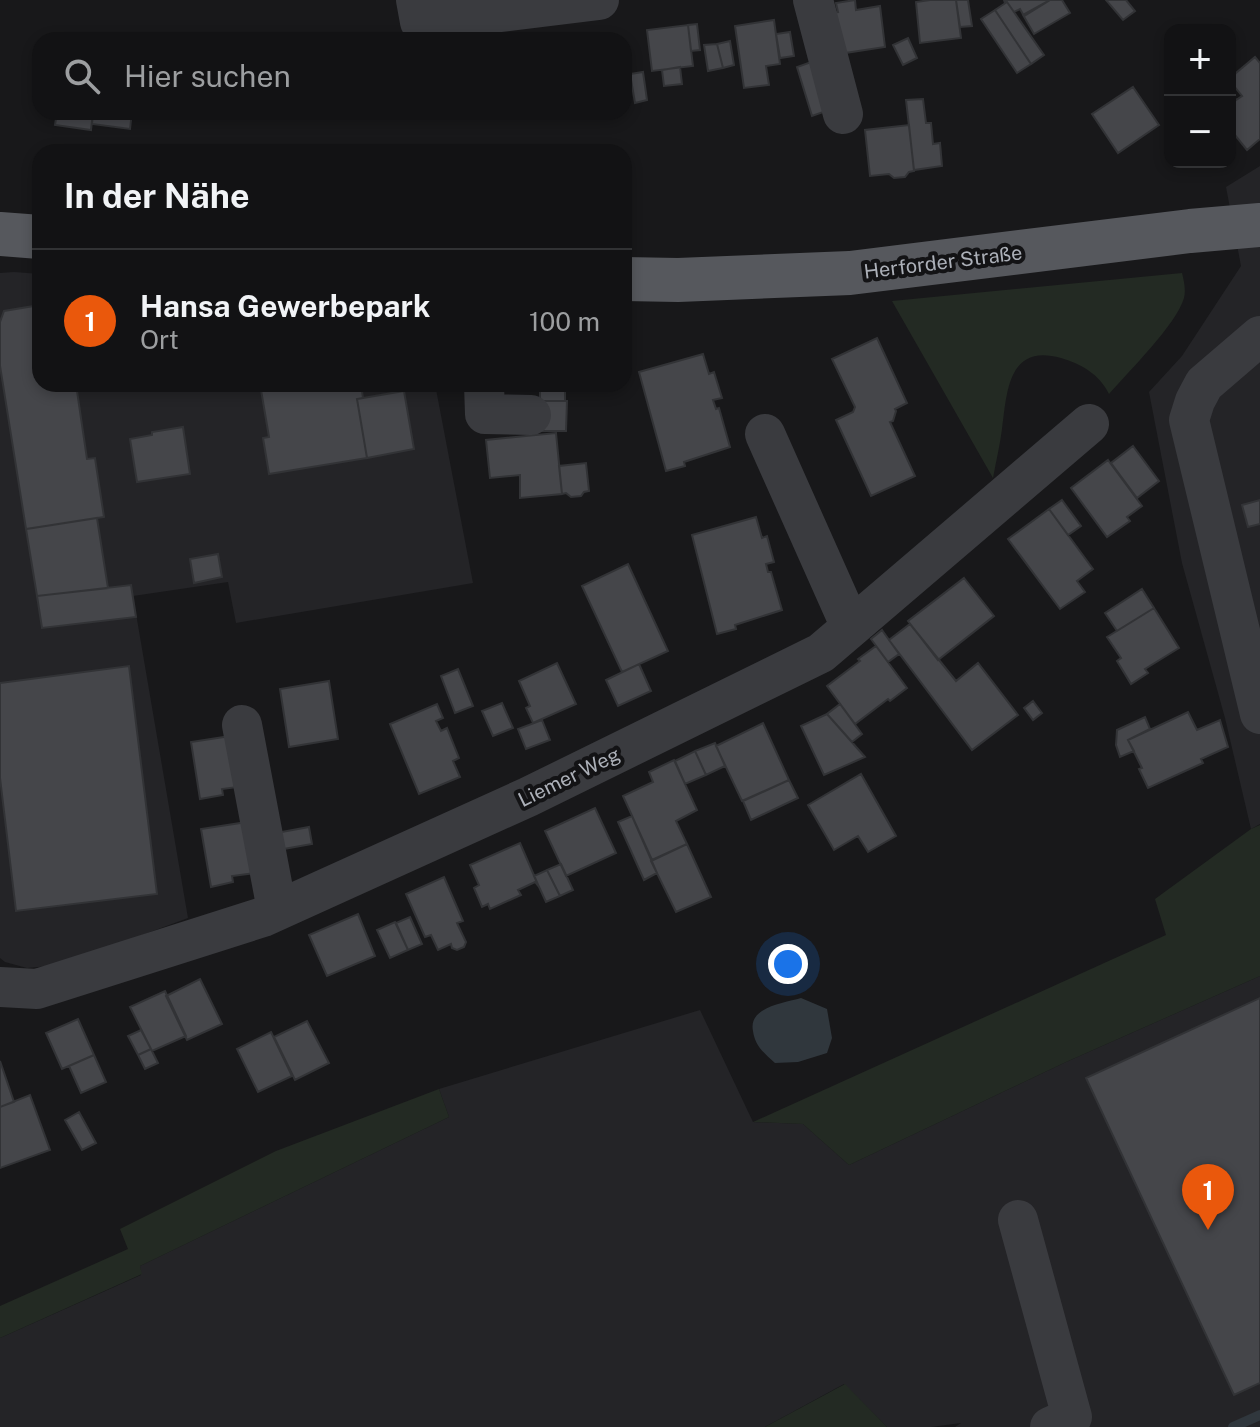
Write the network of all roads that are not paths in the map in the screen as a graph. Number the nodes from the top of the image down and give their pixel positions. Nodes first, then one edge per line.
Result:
1 (416, 0) edge
2 (599, 0) edge
3 (813, 0) edge
4 (843, 114) dead end
5 (1260, 225) edge
6 (0, 234) edge
7 (32, 236) edge
8 (632, 279) edge
9 (1260, 336) edge
10 (484, 392) edge
11 (531, 415) dead end
12 (1089, 424) dead end
13 (765, 434) dead end
14 (851, 627) junction
15 (1260, 714) edge
16 (242, 725) dead end
17 (277, 910) junction
18 (0, 987) edge
19 (1018, 1220) dead end
20 (1050, 1427) edge

1 - 2 street
3 - 4 street
5 - 8 main road, Herforder Straße
6 - 7 main road
9 - 15 street
10 - 11 street
12 - 14 street, Liemer Weg
13 - 14 street
14 - 17 street, Liemer Weg
16 - 17 street
17 - 18 street, Liemer Weg
19 - 20 street

